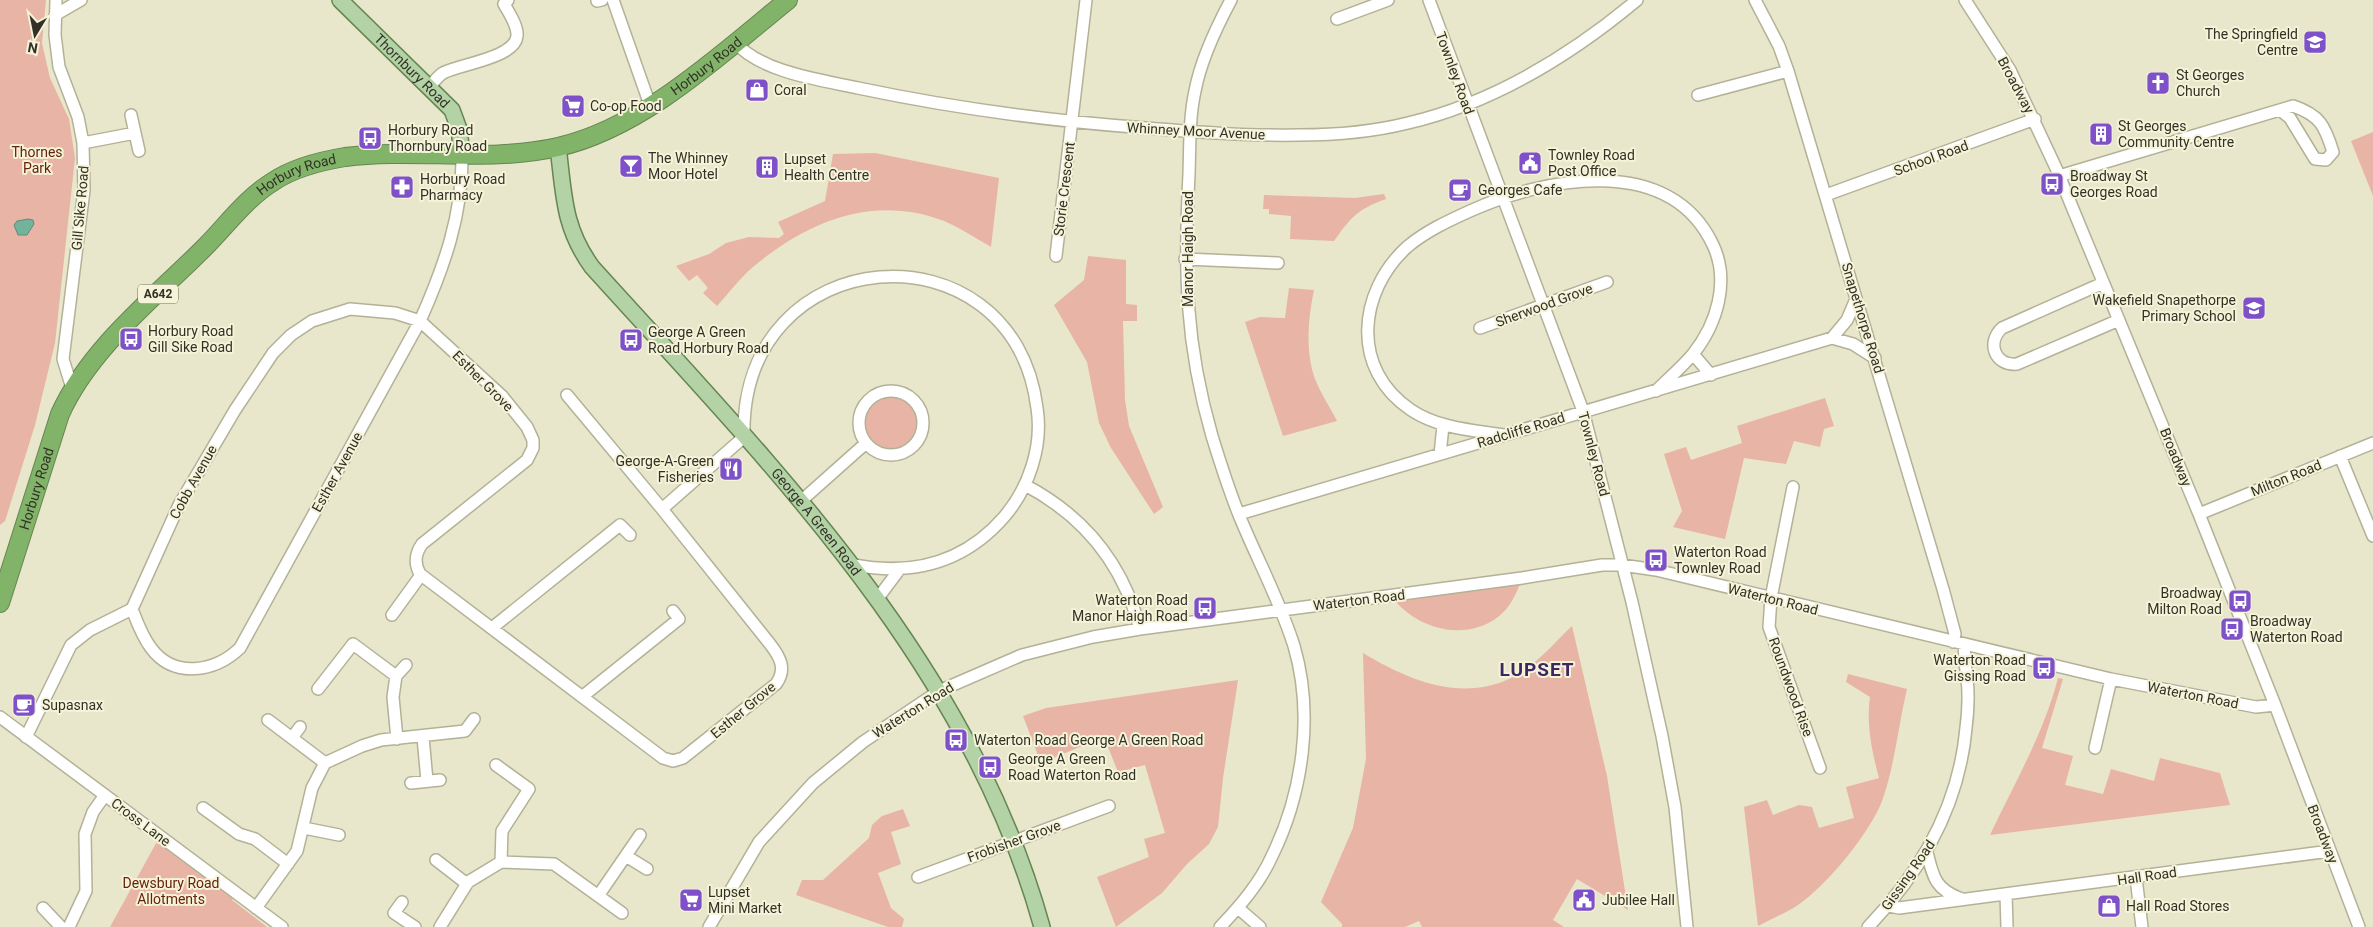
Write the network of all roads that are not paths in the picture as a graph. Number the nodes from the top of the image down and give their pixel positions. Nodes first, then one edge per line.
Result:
1 (56, 0) edge
2 (81, 0) edge
3 (340, 0) edge
4 (508, 0) edge
5 (613, 0) edge
6 (788, 0) edge
7 (1086, 0) edge
8 (1231, 0) edge
9 (1388, 0) edge
10 (1429, 0) edge
11 (1637, 0) edge
12 (1755, 0) edge
13 (1965, 0) edge
14 (55, 15) junction
15 (1337, 19) dead end
16 (735, 42) junction
17 (1788, 71) junction
18 (430, 86) junction
19 (1698, 95) dead end
20 (1466, 104) junction
21 (650, 106) junction
22 (2280, 110) junction
23 (131, 116) dead end
24 (2035, 119) junction
25 (1072, 122) junction
26 (1190, 132) junction
27 (135, 133) junction
28 (84, 144) junction
29 (558, 147) junction
30 (139, 151) dead end
31 (462, 155) junction
32 (2059, 176) junction
33 (1826, 195) junction
34 (1501, 196) junction
35 (1056, 256) dead end
36 (1185, 259) junction
37 (1278, 262) dead end
38 (1607, 282) dead end
39 (2103, 283) junction
40 (1856, 299) junction
41 (1543, 305) junction
42 (2119, 320) junction
43 (420, 321) junction
44 (1480, 328) dead end
45 (1832, 338) junction
46 (1693, 354) junction
47 (1875, 358) junction
48 (1711, 375) junction
49 (72, 388) junction
50 (1656, 391) junction
51 (567, 395) dead end
52 (1583, 411) junction
53 (1443, 426) junction
54 (1503, 435) junction
55 (744, 437) junction
56 (2373, 443) edge
57 (865, 444) junction
58 (1440, 454) junction
59 (2340, 456) junction
60 (1025, 485) junction
61 (1793, 487) dead end
62 (801, 501) junction
63 (662, 509) junction
64 (1239, 514) junction
65 (2199, 514) junction
66 (630, 535) dead end
67 (2373, 536) edge
68 (854, 565) junction
69 (1622, 565) junction
70 (899, 570) junction
71 (421, 575) junction
72 (395, 589) dead end
73 (405, 596) junction
74 (878, 598) junction
75 (1771, 598) junction
76 (0, 603) edge
77 (132, 609) junction
78 (1281, 609) junction
79 (673, 611) dead end
80 (392, 615) dead end
81 (492, 628) junction
82 (1140, 629) junction
83 (1959, 643) junction
84 (406, 665) dead end
85 (396, 676) junction
86 (2111, 679) junction
87 (318, 689) dead end
88 (939, 691) junction
89 (583, 696) junction
90 (2275, 705) junction
91 (0, 718) edge
92 (474, 719) dead end
93 (268, 720) dead end
94 (300, 727) dead end
95 (26, 737) junction
96 (423, 737) junction
97 (292, 738) junction
98 (397, 739) junction
99 (2094, 748) dead end
100 (325, 763) junction
101 (496, 765) dead end
102 (1820, 768) dead end
103 (440, 780) dead end
104 (427, 781) junction
105 (411, 783) dead end
106 (529, 789) junction
107 (541, 792) dead end
108 (104, 795) junction
109 (1109, 806) dead end
110 (204, 808) dead end
111 (230, 812) dead end
112 (223, 822) junction
113 (304, 828) junction
114 (339, 835) dead end
115 (640, 835) dead end
116 (1014, 841) junction
117 (2330, 851) junction
118 (1927, 852) junction
119 (626, 856) junction
120 (436, 860) dead end
121 (501, 862) junction
122 (288, 864) junction
123 (647, 869) dead end
124 (918, 877) dead end
125 (2136, 878) junction
126 (467, 884) junction
127 (2006, 894) junction
128 (598, 896) junction
129 (1965, 900) junction
130 (402, 902) dead end
131 (1889, 906) junction
132 (43, 908) dead end
133 (256, 908) junction
134 (1238, 908) junction
135 (622, 913) dead end
136 (60, 927) edge
137 (69, 927) edge
138 (282, 927) edge
139 (414, 927) edge
140 (440, 927) edge
141 (709, 927) edge
142 (1042, 927) edge
143 (1220, 927) edge
144 (1260, 927) edge
145 (1687, 927) edge
146 (1868, 927) edge
147 (2007, 927) edge
148 (2142, 927) edge
149 (2359, 927) edge

1 - 14 street, Gill Sike Road
2 - 14 street
3 - 18 main road, Thornbury Road
4 - 18 street
5 - 21 street
6 - 16 highway, Horbury Road / A642
7 - 25 street, Storie Crescent
8 - 26 street, Manor Haigh Road
9 - 15 street
10 - 20 street, Townley Road
11 - 20 street, Whinney Moor Avenue
12 - 17 street, Snapethorpe Road
13 - 24 street, Broadway
14 - 28 street, Gill Sike Road
16 - 21 highway, Horbury Road / A642
16 - 25 street, Whinney Moor Avenue
17 - 19 street
17 - 33 street, Snapethorpe Road
18 - 31 main road, Thornbury Road
20 - 26 street, Whinney Moor Avenue
20 - 34 street, Townley Road
21 - 29 highway, Horbury Road / A642
22 - 22 street
22 - 32 street
23 - 27 street
24 - 32 street, Broadway
24 - 33 street, School Road
25 - 26 street, Whinney Moor Avenue
25 - 35 street, Storie Crescent
26 - 36 street, Manor Haigh Road
27 - 28 street
27 - 30 street
28 - 49 street, Gill Sike Road
29 - 31 highway, Horbury Road / A642
29 - 55 main road, George A Green Road
31 - 43 street, Esther Avenue
31 - 49 highway, Horbury Road / A642
32 - 39 street, Broadway
33 - 40 street, Snapethorpe Road
34 - 41 street, Townley Road
34 - 46 street
34 - 53 street
36 - 37 street
36 - 64 street, Manor Haigh Road
38 - 41 street, Sherwood Grove
39 - 42 street, Broadway
39 - 42 street
40 - 45 street
40 - 47 street, Snapethorpe Road
41 - 44 street, Sherwood Grove
41 - 52 street, Townley Road
42 - 65 street, Broadway
43 - 71 street, Esther Grove
43 - 77 street, Cobb Avenue
43 - 77 street, Esther Avenue
45 - 47 street
45 - 48 street, Radcliffe Road
46 - 48 street
46 - 50 street
47 - 83 street, Snapethorpe Road
48 - 50 street, Radcliffe Road
49 - 76 highway, Horbury Road / A642
50 - 52 street, Radcliffe Road
51 - 63 street, Esther Grove
52 - 54 street, Radcliffe Road
52 - 69 street, Townley Road
53 - 54 street
53 - 58 street
54 - 58 street, Radcliffe Road
55 - 60 street
55 - 62 main road, George A Green Road
55 - 63 street
56 - 59 street, Milton Road
57 - 57 street
57 - 62 street
58 - 64 street, Radcliffe Road
59 - 65 street, Milton Road
59 - 67 street
60 - 70 street
60 - 82 street
61 - 75 street, Roundwood Rise
62 - 68 main road, George A Green Road
63 - 89 street, Esther Grove
64 - 78 street, Manor Haigh Road
65 - 90 street, Broadway
66 - 81 street
68 - 70 street
68 - 74 main road, George A Green Road
69 - 75 street, Waterton Road
69 - 78 street, Waterton Road
69 - 145 street, Townley Road
70 - 74 street
71 - 73 street
71 - 81 street, Esther Grove
72 - 73 street
73 - 80 street
74 - 88 main road, George A Green Road
75 - 83 street, Waterton Road
75 - 102 street, Roundwood Rise
77 - 95 street
78 - 82 street, Waterton Road
78 - 134 street, Manor Haigh Road
79 - 89 street
81 - 89 street, Esther Grove
82 - 88 street, Waterton Road
83 - 86 street, Waterton Road
83 - 118 street, Gissing Road
84 - 85 street
85 - 87 street
85 - 98 street
86 - 90 street, Waterton Road
86 - 99 street
88 - 116 main road, George A Green Road
88 - 141 street, Waterton Road
90 - 117 street, Broadway
91 - 95 street, Cross Lane
92 - 96 street
93 - 97 street
94 - 97 street
95 - 108 street, Cross Lane
96 - 98 street
96 - 104 street
97 - 100 street
98 - 100 street
100 - 113 street
101 - 106 street
103 - 104 street
104 - 105 street
106 - 107 street
106 - 121 street
108 - 133 street, Cross Lane
108 - 137 street
109 - 116 street, Frobisher Grove
110 - 112 street
111 - 112 street
112 - 122 street
113 - 114 street
113 - 122 street
115 - 119 street
116 - 124 street, Frobisher Grove
116 - 142 main road, George A Green Road
117 - 125 street, Hall Road
117 - 149 street, Broadway
118 - 129 street
118 - 131 street, Gissing Road
119 - 123 street
119 - 128 street
120 - 126 street
121 - 126 street
121 - 128 street
122 - 133 street
125 - 127 street, Hall Road
125 - 148 street
126 - 140 street
127 - 129 street, Hall Road
127 - 147 street
128 - 135 street
129 - 131 street, Hall Road
130 - 139 street
131 - 146 street, Gissing Road
132 - 136 street
133 - 138 street, Cross Lane
134 - 143 street, Manor Haigh Road
134 - 144 street

